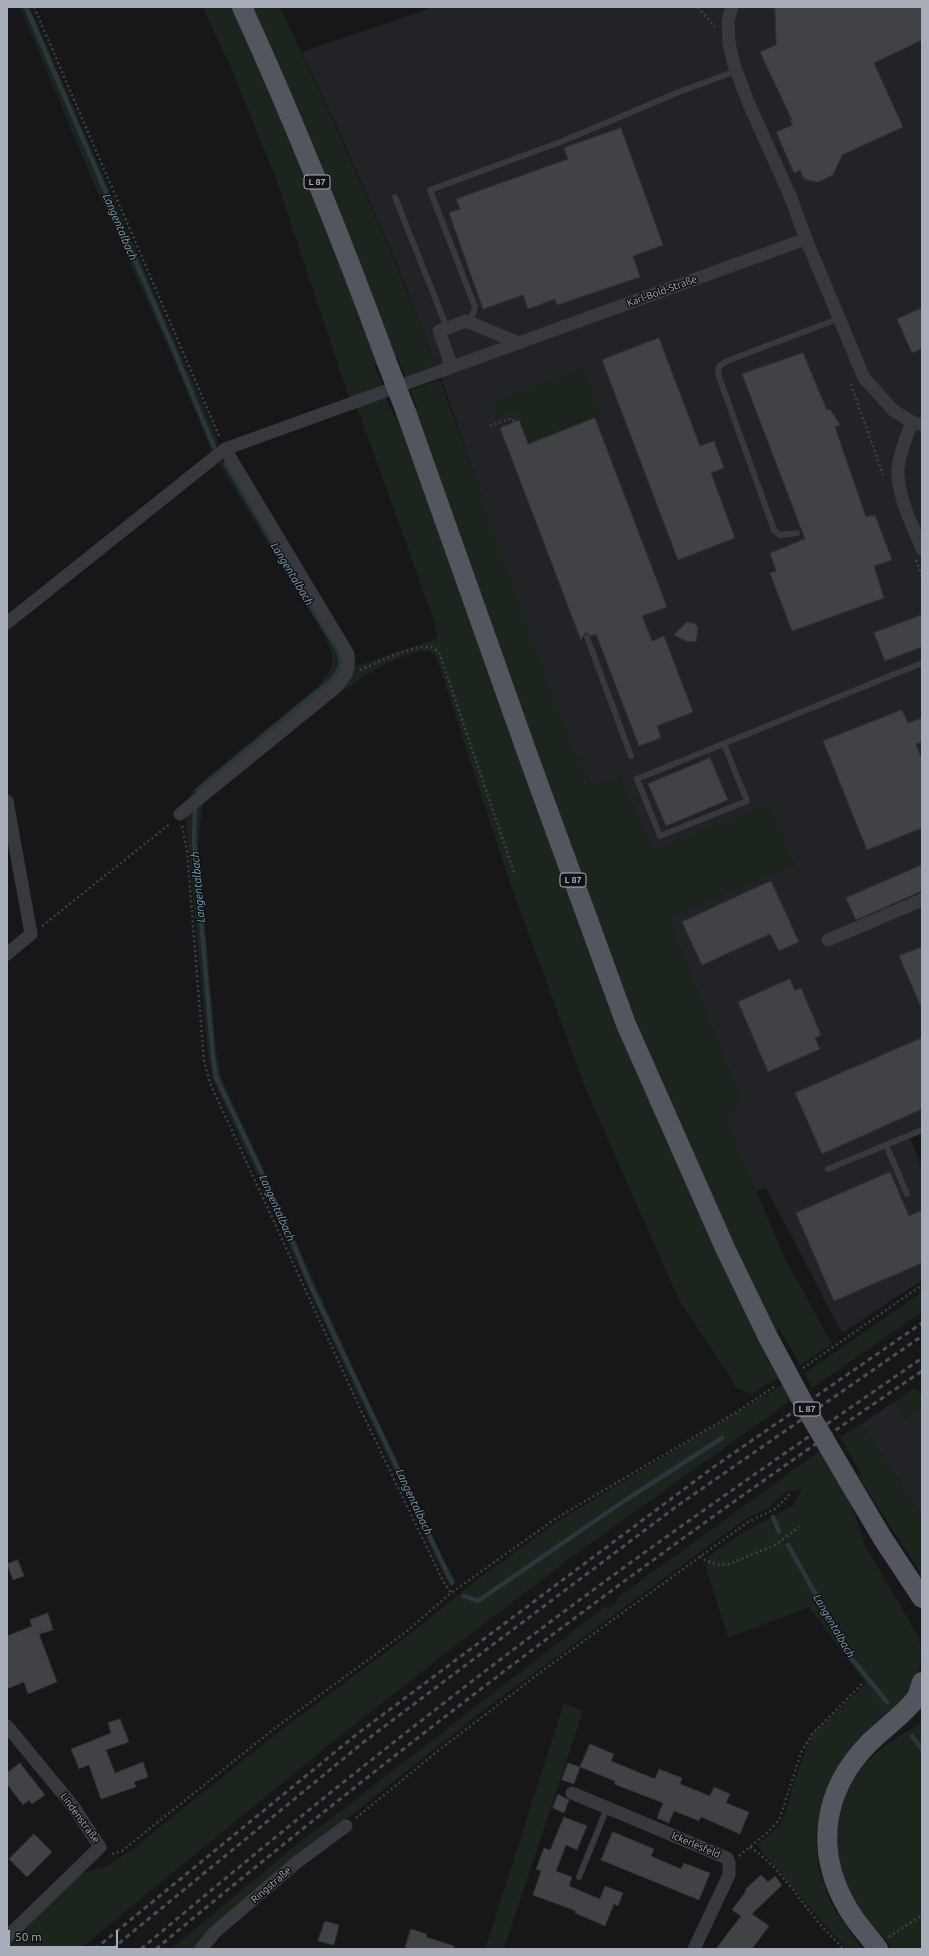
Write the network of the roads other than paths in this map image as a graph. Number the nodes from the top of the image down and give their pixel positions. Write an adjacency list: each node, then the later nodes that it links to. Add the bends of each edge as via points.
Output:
1 (242, 7): 29 (main road, L 87, bridge, via 302,144 360,287 626,1024 725,1248 768,1336 848,1480)
2 (732, 7): 3 (street, via 728,20 728,42)
3 (736, 71): 5 (street); 7 (lane, via 563,141 430,190 475,307)
4 (395, 197): 8 (lane)
5 (806, 239): 6 (street); 9 (street, Karl-Bold-Straße)
6 (840, 318): 11 (street, via 864,378 893,410); 13 (lane, via 727,360 719,366 718,374 774,530 780,535)
7 (470, 323): 8 (street); 9 (street)
8 (447, 328): 10 (street, via 439,331)
9 (519, 343): 10 (street, Karl-Bold-Straße)
10 (452, 366): 12 (street, Karl-Bold-Straße)
11 (917, 423): 14 (street, via 905,441 899,474 904,502)
12 (225, 449): 15 (street, Karl-Bold-Straße); 21 (street, via 348,654 349,667 344,679 334,689)
13 (797, 534)
14 (921, 542)
15 (7, 623)
16 (587, 637): 19 (lane)
17 (922, 663): 18 (lane)
18 (724, 744): 18 (lane, via 747,801 660,836 637,780)
19 (631, 756)
20 (7, 801): 24 (street, via 31,934)
21 (180, 814)
22 (922, 900): 23 (street)
23 (828, 940)
24 (7, 954)
25 (922, 1130): 26 (lane)
26 (886, 1145): 27 (lane); 28 (lane)
27 (828, 1169)
28 (907, 1194)
29 (922, 1598)
30 (921, 1696): 37 (main road, via 861,1751 846,1771 834,1794 828,1817 829,1865 836,1888 847,1909)
31 (7, 1726): 36 (street, Lindenstraße, via 73,1806 100,1846)
32 (572, 1793): 33 (street, Ickerlesfeld)
33 (607, 1808): 35 (lane); 39 (street, Ickerlesfeld, via 727,1858 730,1863 729,1875)
34 (346, 1826): 38 (street, Ringstraße, via 298,1862 215,1932)
35 (579, 1876)
36 (7, 1937)
37 (878, 1948)
38 (201, 1949)
39 (694, 1949)

